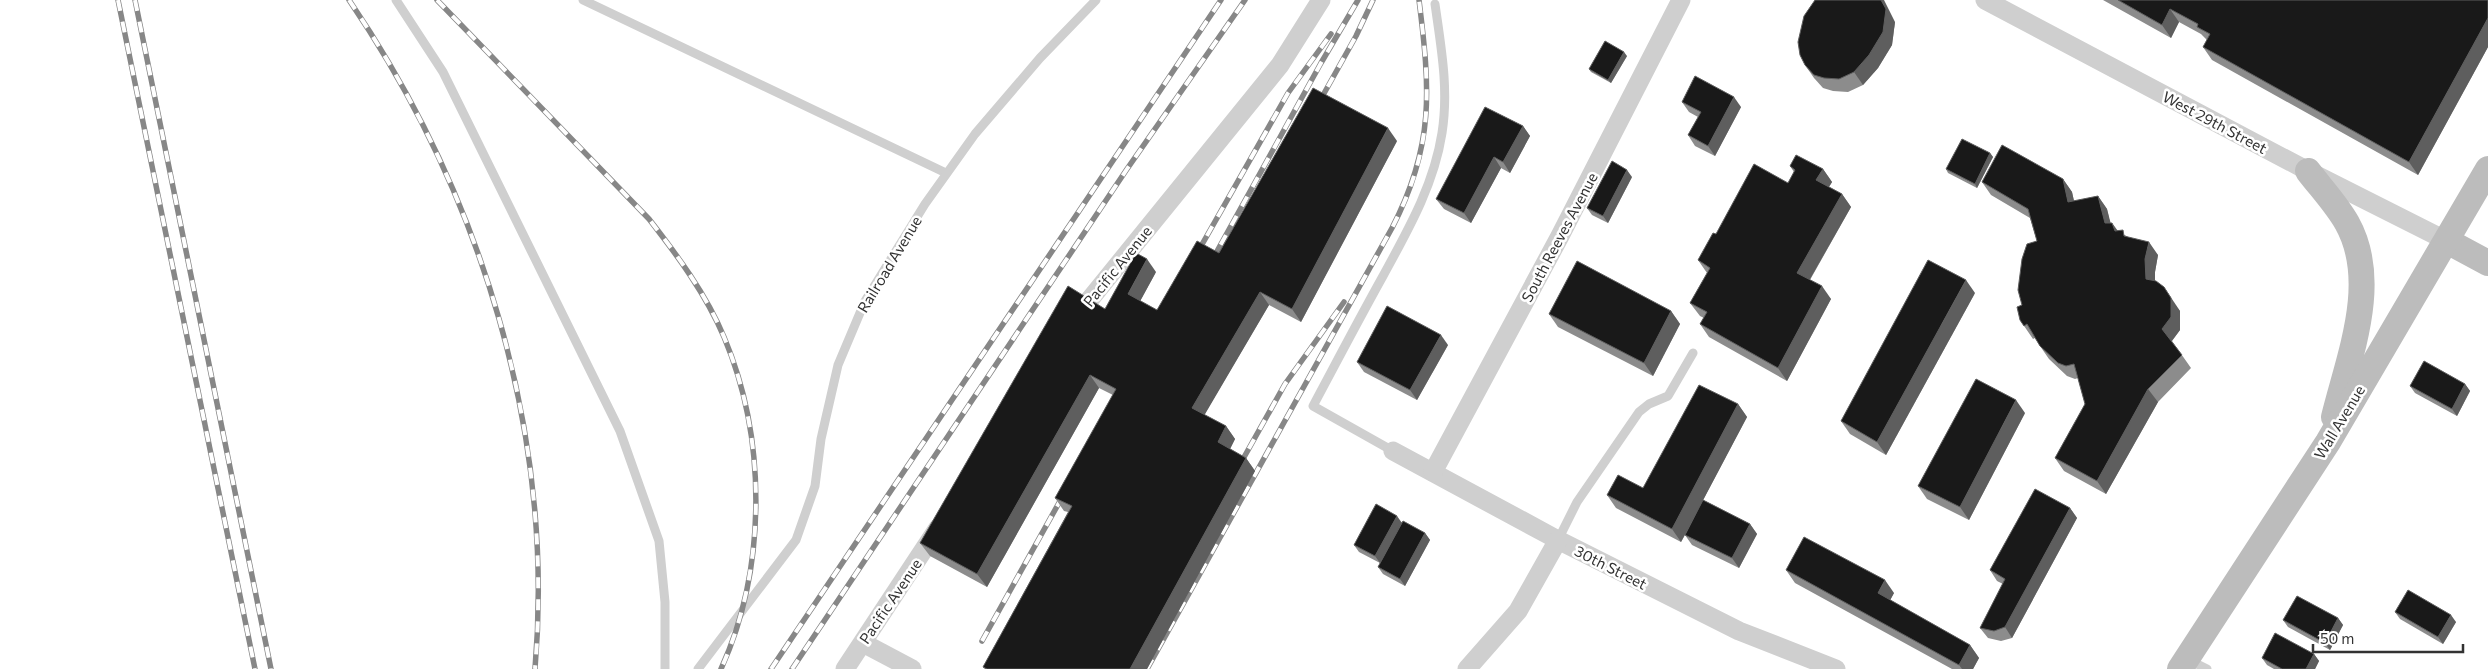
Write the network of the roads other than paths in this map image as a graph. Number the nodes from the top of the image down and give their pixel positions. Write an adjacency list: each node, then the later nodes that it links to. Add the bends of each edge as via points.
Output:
1 (396, 0): 22 (lane, via 443,72 620,431 659,541 665,602)
2 (583, 0): 10 (lane)
3 (1096, 0): 10 (lane, Railroad Avenue, via 1040,58)
4 (1321, 0): 13 (street, Pacific Avenue, via 1280,65)
5 (1681, 0): 17 (street, South Reeves Avenue, via 1560,236)
6 (1985, 0): 9 (street, West 29th Street)
7 (1435, 4): 16 (lane, via 1443,60 1445,108 1432,176 1414,217 1313,406)
8 (2488, 169): 11 (main road, Wall Avenue)
9 (2308, 171): 11 (street, West 29th Street); 15 (main road, via 2347,222 2362,266 2363,289 2357,322)
10 (946, 173): 23 (lane, Railroad Avenue, via 865,301 838,365 821,439 815,486 796,540)
11 (2447, 241): 12 (main road); 15 (main road, Wall Avenue)
12 (2488, 263)
13 (1065, 330)
14 (1693, 353): 19 (lane, via 1668,396 1639,412 1577,502)
15 (2328, 442): 21 (main road, Wall Avenue)
16 (1393, 451): 17 (street, 30th Street)
17 (1433, 472): 19 (street, 30th Street)
18 (949, 511): 20 (street, Pacific Avenue)
19 (1558, 540): 26 (street, via 1518,611); 27 (street, 30th Street, via 1739,631)
20 (863, 643): 24 (street, Pacific Avenue); 25 (street)
21 (2191, 665)
22 (665, 669)
23 (698, 669)
24 (846, 669)
25 (912, 669)
26 (1467, 669)
27 (1836, 669)

